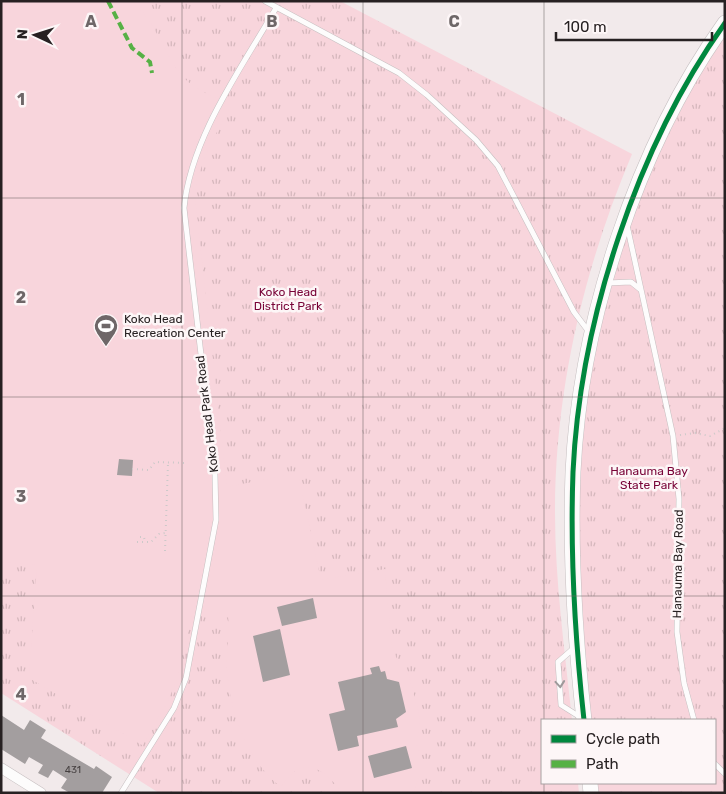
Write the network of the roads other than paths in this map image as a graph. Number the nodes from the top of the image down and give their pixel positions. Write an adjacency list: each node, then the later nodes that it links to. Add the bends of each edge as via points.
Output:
1 (265, 1): 2 (lane)
2 (276, 8): 7 (lane, via 399,73 480,144 498,166 574,312); 15 (lane, Koko Head Park Road, via 201,140 186,185 184,208 216,481 216,520 186,678 174,708)
3 (725, 23): 4 (main road, via 684,88 655,145)
4 (626, 218): 5 (main road); 6 (lane, Hanauma Bay Road)
5 (606, 283): 6 (lane, via 631,282); 7 (main road)
6 (641, 290): 10 (lane, Hanauma Bay Road, via 673,436 679,499 677,632 684,683)
7 (592, 334): 8 (main road, via 573,470 572,530)
8 (578, 645): 9 (main road); 9 (lane, one-way to 9, via 558,662 561,706)
9 (584, 719)
10 (694, 719)
11 (716, 765): 13 (lane)
12 (1, 768): 14 (street)
13 (725, 774)
14 (41, 793)
15 (121, 793)

